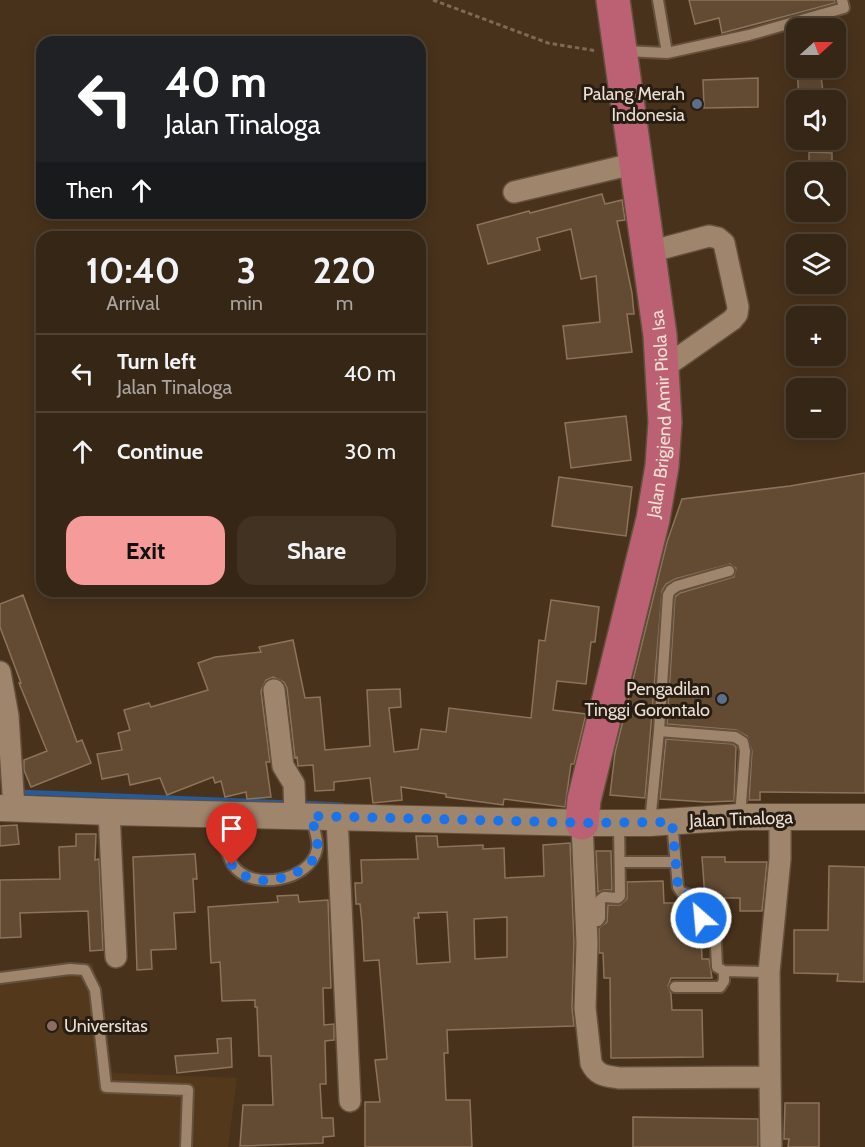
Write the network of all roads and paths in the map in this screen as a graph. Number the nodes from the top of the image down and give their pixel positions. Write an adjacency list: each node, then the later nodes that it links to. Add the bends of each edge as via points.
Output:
1 (433, 0): 5 (path, via 548,42 593,51)
2 (613, 0): 5 (main road, Jalan Brigjend Amir Piola Isa)
3 (658, 0): 6 (lane)
4 (842, 0): 6 (lane, via 844,8)
5 (622, 51): 6 (lane); 7 (main road, Jalan Brigjend Amir Piola Isa)
6 (667, 53)
7 (637, 163): 8 (street); 9 (main road, Jalan Brigjend Amir Piola Isa)
8 (514, 192)
9 (649, 252): 10 (main road, Jalan Brigjend Amir Piola Isa); 10 (street, via 709,236 718,238 724,243 738,307 732,320)
10 (663, 369): 24 (main road, Jalan Brigjend Amir Piola Isa, via 665,422 653,519 584,801)
11 (729, 571): 14 (lane, via 677,586 668,595)
12 (0, 672): 15 (street, via 8,716)
13 (274, 690): 16 (street, via 283,766 294,784)
14 (659, 731): 18 (lane, via 735,737 743,742); 23 (lane, via 654,779)
15 (10, 800): 17 (street)
16 (299, 808): 19 (street); 19 (lane, via 318,848 310,865 278,880 240,873 232,865 225,850); 20 (street, Jalan Tinaloga)
17 (109, 812): 19 (street); 29 (street)
18 (741, 812): 21 (street, Jalan Tinaloga); 23 (street, Jalan Tinaloga)
19 (222, 815)
20 (337, 817): 24 (street, Jalan Tinaloga); 35 (street)
21 (780, 817): 22 (street, Jalan Tinaloga); 31 (street)
22 (865, 817)
23 (658, 818): 25 (street, Jalan Tinaloga); 27 (lane)
24 (582, 823): 25 (street, Jalan Tinaloga); 28 (street)
25 (619, 823): 26 (lane)
26 (620, 862): 27 (lane); 28 (lane, via 620,896 604,897 600,900 598,921)
27 (676, 862): 30 (lane, via 681,892 696,897 701,918 715,926 717,968)
28 (586, 921): 34 (street, via 585,1008 595,1071 619,1078)
29 (116, 957)
30 (724, 971): 31 (lane); 33 (lane, via 720,987)
31 (770, 972): 34 (street)
32 (0, 978): 36 (lane, via 85,970 95,990 106,1087 188,1090)
33 (675, 987)
34 (770, 1077): 37 (street)
35 (350, 1101)
36 (186, 1147)
37 (771, 1147)

